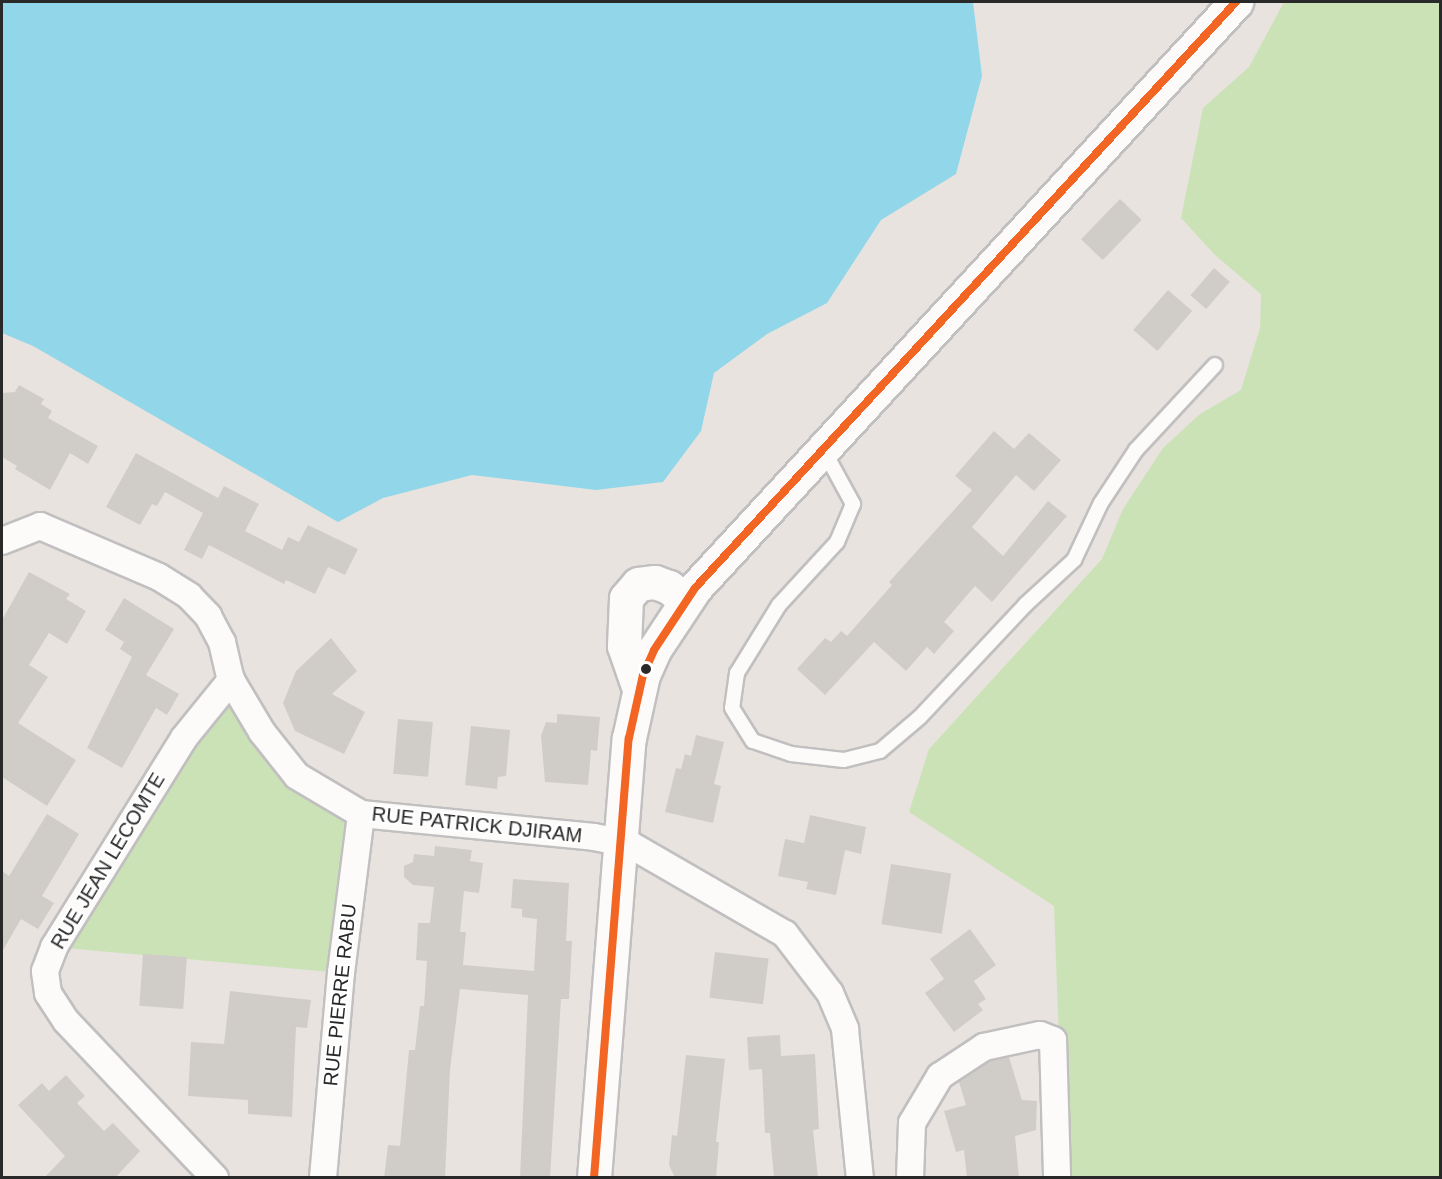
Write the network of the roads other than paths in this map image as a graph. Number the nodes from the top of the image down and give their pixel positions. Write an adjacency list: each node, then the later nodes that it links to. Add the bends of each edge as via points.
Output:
1 (1236, 2): 3 (main road)
2 (1215, 365): 3 (lane, via 1136,450 1101,503 1074,560 1025,605 920,717 880,751 844,760 791,754 753,741 732,708 737,673 779,605 837,542 853,504)
3 (823, 449): 5 (main road)
4 (2, 541): 6 (street, RUE PATRICK DJIRAM, via 39,526 159,577 189,596 208,616 222,642)
5 (685, 601): 7 (main road, via 654,650); 7 (main road, via 669,587 655,582 638,584 626,598 624,646)
6 (231, 680): 8 (street, RUE PATRICK DJIRAM, via 262,732 297,776); 10 (street, RUE JEAN LECOMTE, via 184,738 54,947 45,971 48,993 66,1021)
7 (639, 690): 9 (main road)
8 (361, 813): 9 (street, RUE PATRICK DJIRAM); 11 (street, RUE PIERRE RABU, via 341,973)
9 (619, 842): 12 (main road); 13 (street, RUE PATRICK DJIRAM, via 641,849 784,934 810,962 830,993 845,1029)
10 (215, 1178)
11 (323, 1178)
12 (594, 1178)
13 (860, 1178)
14 (910, 1178): 15 (street, via 912,1122 940,1076 984,1047 1040,1035 1053,1040)
15 (1057, 1178)

